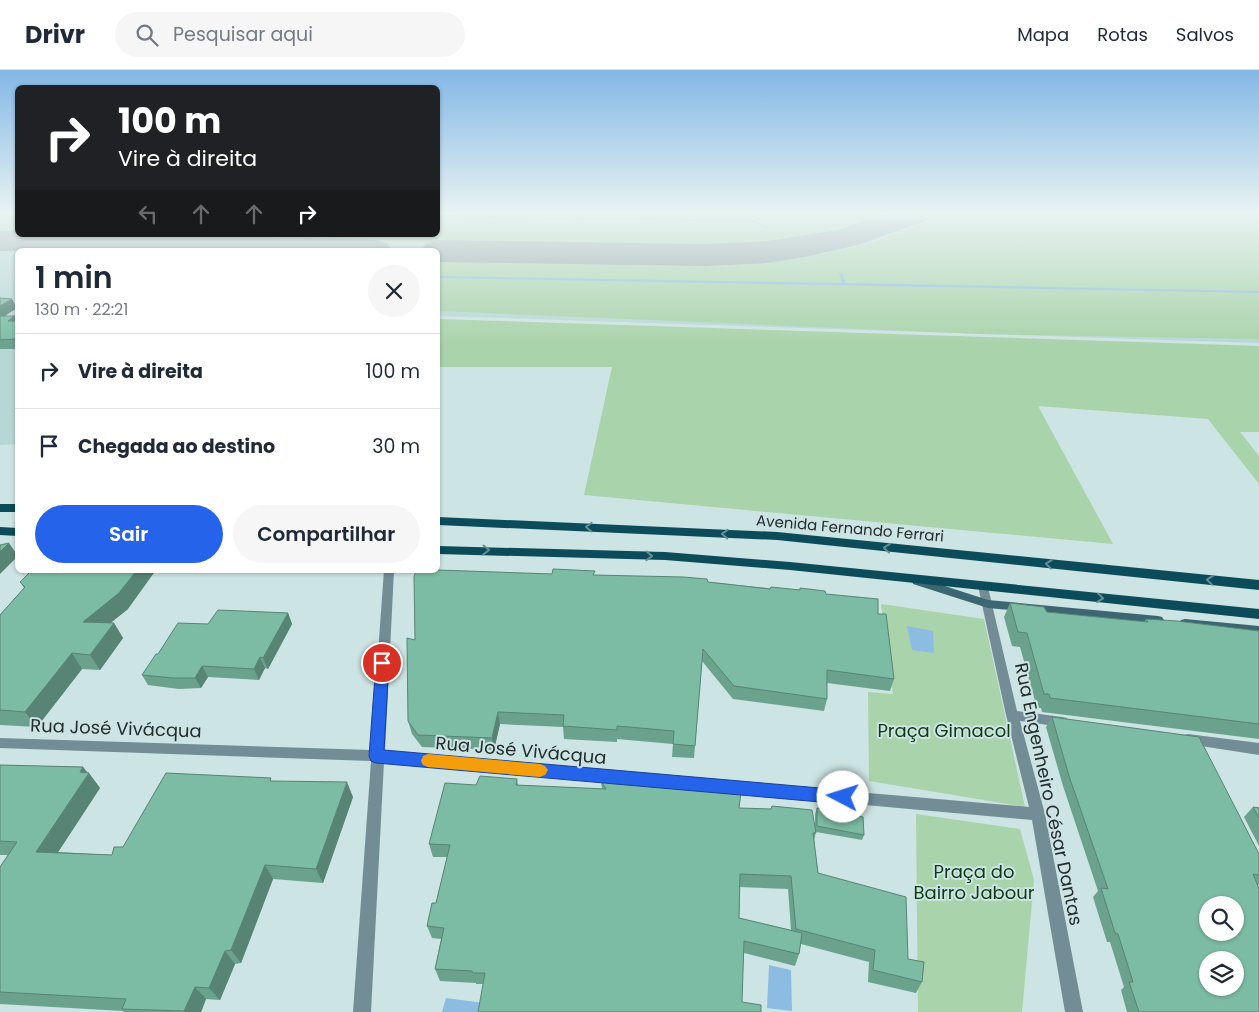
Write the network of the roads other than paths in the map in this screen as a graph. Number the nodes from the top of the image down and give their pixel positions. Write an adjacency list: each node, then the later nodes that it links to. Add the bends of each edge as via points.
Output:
1 (0, 508): 2 (main road)
2 (15, 508)
3 (440, 521): 9 (main road, Avenida Fernando Ferrari, one-way to 3, via 777,536)
4 (0, 531): 5 (main road)
5 (15, 532)
6 (440, 550): 8 (main road, one-way to 8, via 665,556)
7 (389, 573): 20 (street)
8 (909, 578): 10 (main road); 11 (street)
9 (1259, 585)
10 (983, 586): 11 (street, Rua Engenheiro César Dantas); 12 (main road, one-way to 12)
11 (988, 604): 13 (street); 14 (street, Rua Engenheiro César Dantas)
12 (1259, 614)
13 (1259, 630)
14 (1012, 715): 15 (street); 22 (street, Rua Engenheiro César Dantas)
15 (1071, 723)
16 (1178, 737): 17 (street)
17 (1197, 740): 19 (street); 21 (street)
18 (0, 743): 20 (street, Rua José Vivácqua)
19 (1259, 749)
20 (376, 756): 22 (street, Rua José Vivácqua); 23 (street)
21 (1206, 758)
22 (1038, 814): 24 (street, Rua Engenheiro César Dantas)
23 (362, 1012)
24 (1074, 1012)

